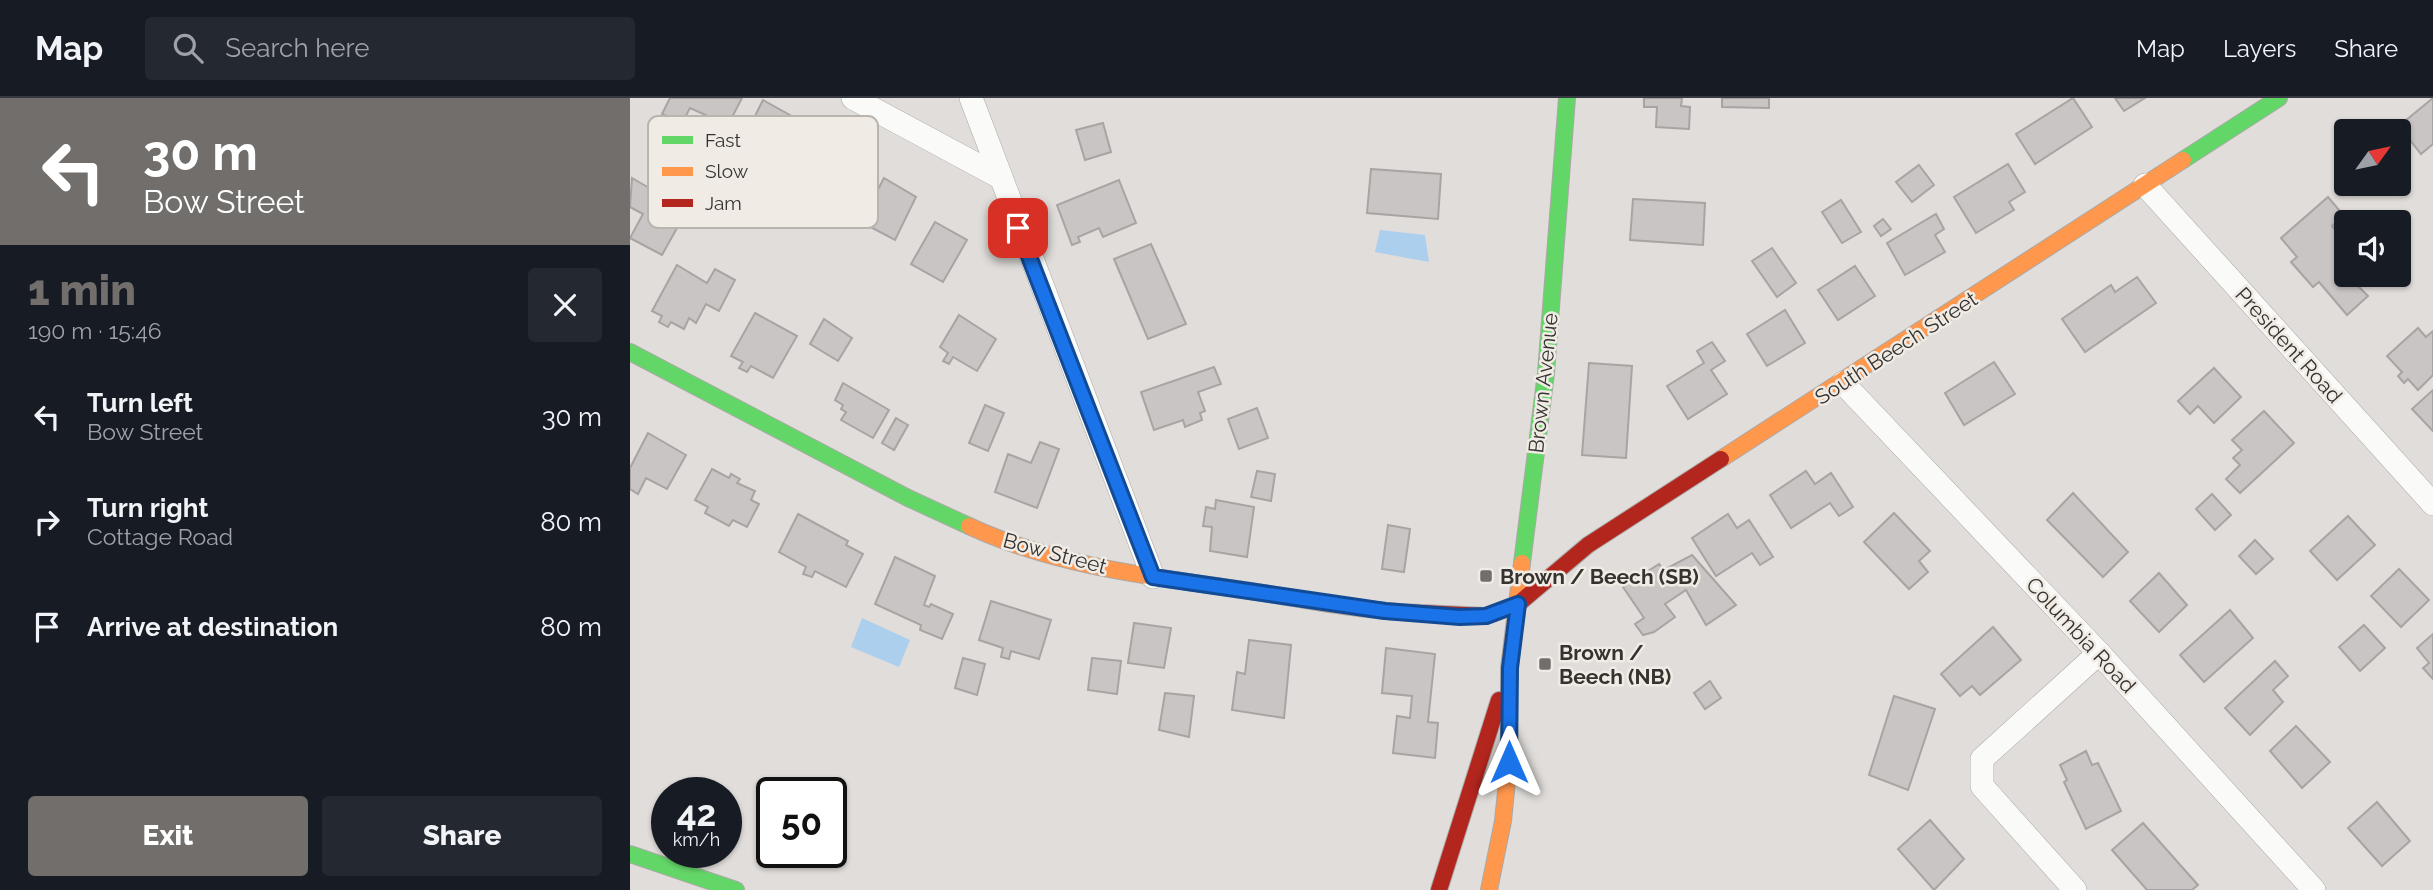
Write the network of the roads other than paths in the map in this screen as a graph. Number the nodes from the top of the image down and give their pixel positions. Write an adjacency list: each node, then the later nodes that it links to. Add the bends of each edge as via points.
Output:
1 (853, 98): 5 (street)
2 (971, 98): 5 (street)
3 (1567, 98): 11 (main road, Brown Avenue, via 1546,373)
4 (2279, 98): 6 (main road, South Beech Street)
5 (998, 176): 10 (street)
6 (2144, 185): 8 (main road, South Beech Street); 9 (street, President Road)
7 (630, 352): 10 (main road, Bow Street, via 908,498 1006,542 1079,563)
8 (1843, 383): 11 (main road, South Beech Street, via 1588,545); 12 (street, Columbia Road)
9 (2433, 504)
10 (1153, 577): 11 (main road, Bow Street, via 1385,611 1460,617 1486,616)
11 (1518, 604): 13 (main road, Brown Avenue)
12 (2099, 653): 18 (street, via 1982,759 1982,786); 19 (street, Columbia Road)
13 (1510, 668): 16 (main road, Brown Avenue); 17 (main road, Brown Avenue, via 1509,762)
14 (630, 854): 15 (main road)
15 (736, 890)
16 (1439, 890)
17 (1489, 890)
18 (2075, 890)
19 (2314, 890)

